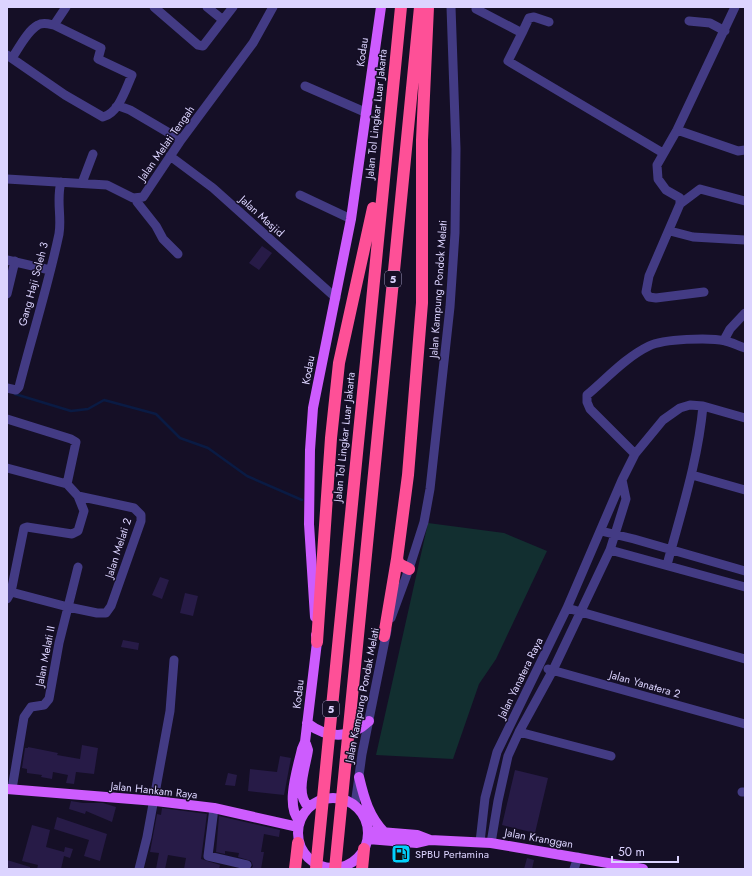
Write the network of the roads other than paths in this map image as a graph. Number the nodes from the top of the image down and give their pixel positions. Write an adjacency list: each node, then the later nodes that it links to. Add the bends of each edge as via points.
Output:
1 (66, 7): 16 (street)
2 (154, 7): 13 (street, via 202,46)
3 (208, 7): 13 (street)
4 (233, 7): 13 (street)
5 (273, 7): 24 (street, Jalan Melati Tengah, via 253,43)
6 (381, 7): 22 (main road, Kodau)
7 (401, 7): 28 (highway, Jalan Tol Lingkar Luar Jakarta / 5)
8 (420, 7): 108 (highway, 5)
9 (428, 7): 64 (highway, via 422,140 422,303 408,475)
10 (451, 7): 67 (street, Jalan Kampung Pondok Melati, via 456,149 455,233 450,307 430,489 424,522)
11 (477, 7): 18 (street, via 476,9)
12 (735, 7): 17 (street)
13 (224, 20)
14 (689, 21): 17 (street, via 710,23)
15 (549, 22): 18 (street, via 529,18)
16 (54, 25): 19 (street, via 37,25); 21 (street, via 101,48 98,59 132,75)
17 (725, 31): 23 (street)
18 (522, 33): 26 (street, via 506,64)
19 (9, 57): 21 (street, via 103,117 111,114)
20 (305, 86): 22 (street)
21 (116, 107): 24 (street, via 130,110)
22 (367, 113): 37 (main road, Kodau)
23 (677, 130): 25 (street, via 738,151); 26 (street)
24 (181, 140): 29 (street, Jalan Melati Tengah)
25 (745, 150)
26 (663, 153): 36 (street, via 657,165 658,179 666,190 680,198)
27 (93, 154): 32 (street)
28 (385, 154): 75 (highway, via 339,363 331,438); 107 (highway, Jalan Tol Lingkar Luar Jakarta / 5)
29 (170, 156): 34 (street, Jalan Melati Tengah, via 143,197); 45 (street, Jalan Masjid, via 212,188)
30 (7, 180): 31 (street)
31 (61, 182): 32 (street); 42 (street, Gang Haji Soleh 3, via 58,191 59,230)
32 (82, 183): 34 (street, via 107,186)
33 (300, 195): 37 (street)
34 (137, 200): 40 (street, via 163,239)
35 (745, 201): 36 (street, via 700,189)
36 (680, 204): 38 (street)
37 (351, 219): 45 (main road, Kodau)
38 (670, 231): 39 (street, via 692,237); 43 (street, via 649,276 646,292 649,297 656,298)
39 (745, 240)
40 (178, 254)
41 (11, 260): 42 (street); 44 (street)
42 (50, 270): 49 (street, Gang Haji Soleh 3, via 17,389)
43 (704, 292)
44 (7, 294)
45 (336, 298): 75 (main road, Kodau, via 317,382 310,450 310,557)
46 (745, 313): 47 (street, via 730,329)
47 (724, 340): 48 (street); 53 (street, via 672,341 649,346 628,360 587,395 590,409)
48 (745, 348)
49 (7, 388)
50 (703, 406): 51 (street); 53 (street, Jalan Yanatera Raya, via 690,405 672,413); 55 (street, via 701,433)
51 (745, 418)
52 (7, 419): 57 (street, via 76,442)
53 (635, 454): 56 (street, Jalan Yanatera Raya)
54 (7, 468): 57 (street)
55 (692, 475): 58 (street); 62 (street)
56 (622, 480): 60 (street, Jalan Yanatera Raya); 61 (street, Jalan Yanatera Raya, via 626,499)
57 (67, 484): 59 (street)
58 (745, 490)
59 (78, 496): 70 (street, via 84,511 78,531 72,534 24,528); 71 (street, Jalan Melati 2, via 134,508 141,515 141,521 111,606 106,613)
60 (600, 531): 61 (street); 72 (street, Jalan Yanatera Raya)
61 (616, 535): 62 (street); 63 (street, Jalan Yanatera Raya)
62 (671, 549): 65 (street); 68 (street)
63 (610, 550): 65 (street); 73 (street, Jalan Yanatera Raya)
64 (397, 560): 67 (highway); 74 (highway)
65 (667, 565): 69 (street)
66 (78, 567): 71 (street)
67 (409, 569): 74 (street, Jalan Kampung Pondak Melati)
68 (745, 571)
69 (745, 587)
70 (9, 595): 71 (street)
71 (68, 606): 89 (street, Jalan Melati II, via 48,702 31,707 24,717)
72 (567, 608): 73 (street); 78 (street, Jalan Yanatera Raya)
73 (581, 612): 76 (street); 79 (street, Jalan Yanatera Raya)
74 (384, 636): 80 (street, Jalan Kampung Pondak Melati)
75 (317, 642): 81 (main road, Kodau)
76 (745, 658)
77 (174, 660): 90 (street, via 170,711)
78 (539, 667): 79 (street, Jalan Yanatera 2); 87 (street, Jalan Yanatera Raya, via 497,752)
79 (552, 670): 82 (street, Jalan Yanatera 2); 83 (street, Jalan Yanatera Raya)
80 (369, 720): 81 (main road, via 360,729 342,734 323,732); 86 (street, Jalan Kampung Pondak Melati)
81 (307, 723): 85 (main road, Kodau)
82 (745, 724)
83 (519, 732): 84 (street); 88 (street, Jalan Yanatera Raya, via 508,756)
84 (611, 756)
85 (301, 771): 92 (main road, Kodau, via 302,797); 94 (main road, Kodau, via 292,806)
86 (360, 773): 91 (street, Jalan Kampung Pondak Melati); 95 (main road, via 367,808 377,825)
87 (488, 785): 88 (street); 98 (street, Jalan Yanatera Raya)
88 (500, 788): 100 (street, Jalan Yanatera Raya)
89 (10, 789): 90 (main road, Jalan Hankam Raya)
90 (154, 801): 93 (main road, Jalan Hankam Raya); 105 (street)
91 (355, 805): 92 (main road, via 344,799 330,797); 96 (main road, via 364,817)
92 (309, 806): 94 (main road)
93 (214, 808): 94 (main road, Jalan Hankam Raya); 103 (street, via 207,855)
94 (298, 824): 99 (main road)
95 (385, 832): 96 (main road, Jalan Kranggan); 97 (main road, Jalan Kranggan)
96 (367, 840): 97 (main road, Jalan Kranggan, via 417,843); 101 (main road, via 352,863 333,869 321,867); 109 (highway)
97 (430, 840): 98 (main road, Jalan Kranggan)
98 (480, 842): 100 (main road, Jalan Kranggan)
99 (298, 843): 101 (main road); 106 (highway)
100 (491, 843): 102 (main road, Jalan Kranggan)
101 (305, 856): 106 (highway)
102 (578, 857): 110 (street); 111 (main road, Jalan Kranggan)
103 (228, 865): 104 (street)
104 (247, 865)
105 (140, 869)
106 (296, 869)
107 (316, 869)
108 (335, 869)
109 (362, 869)
110 (574, 869)
111 (643, 869)

